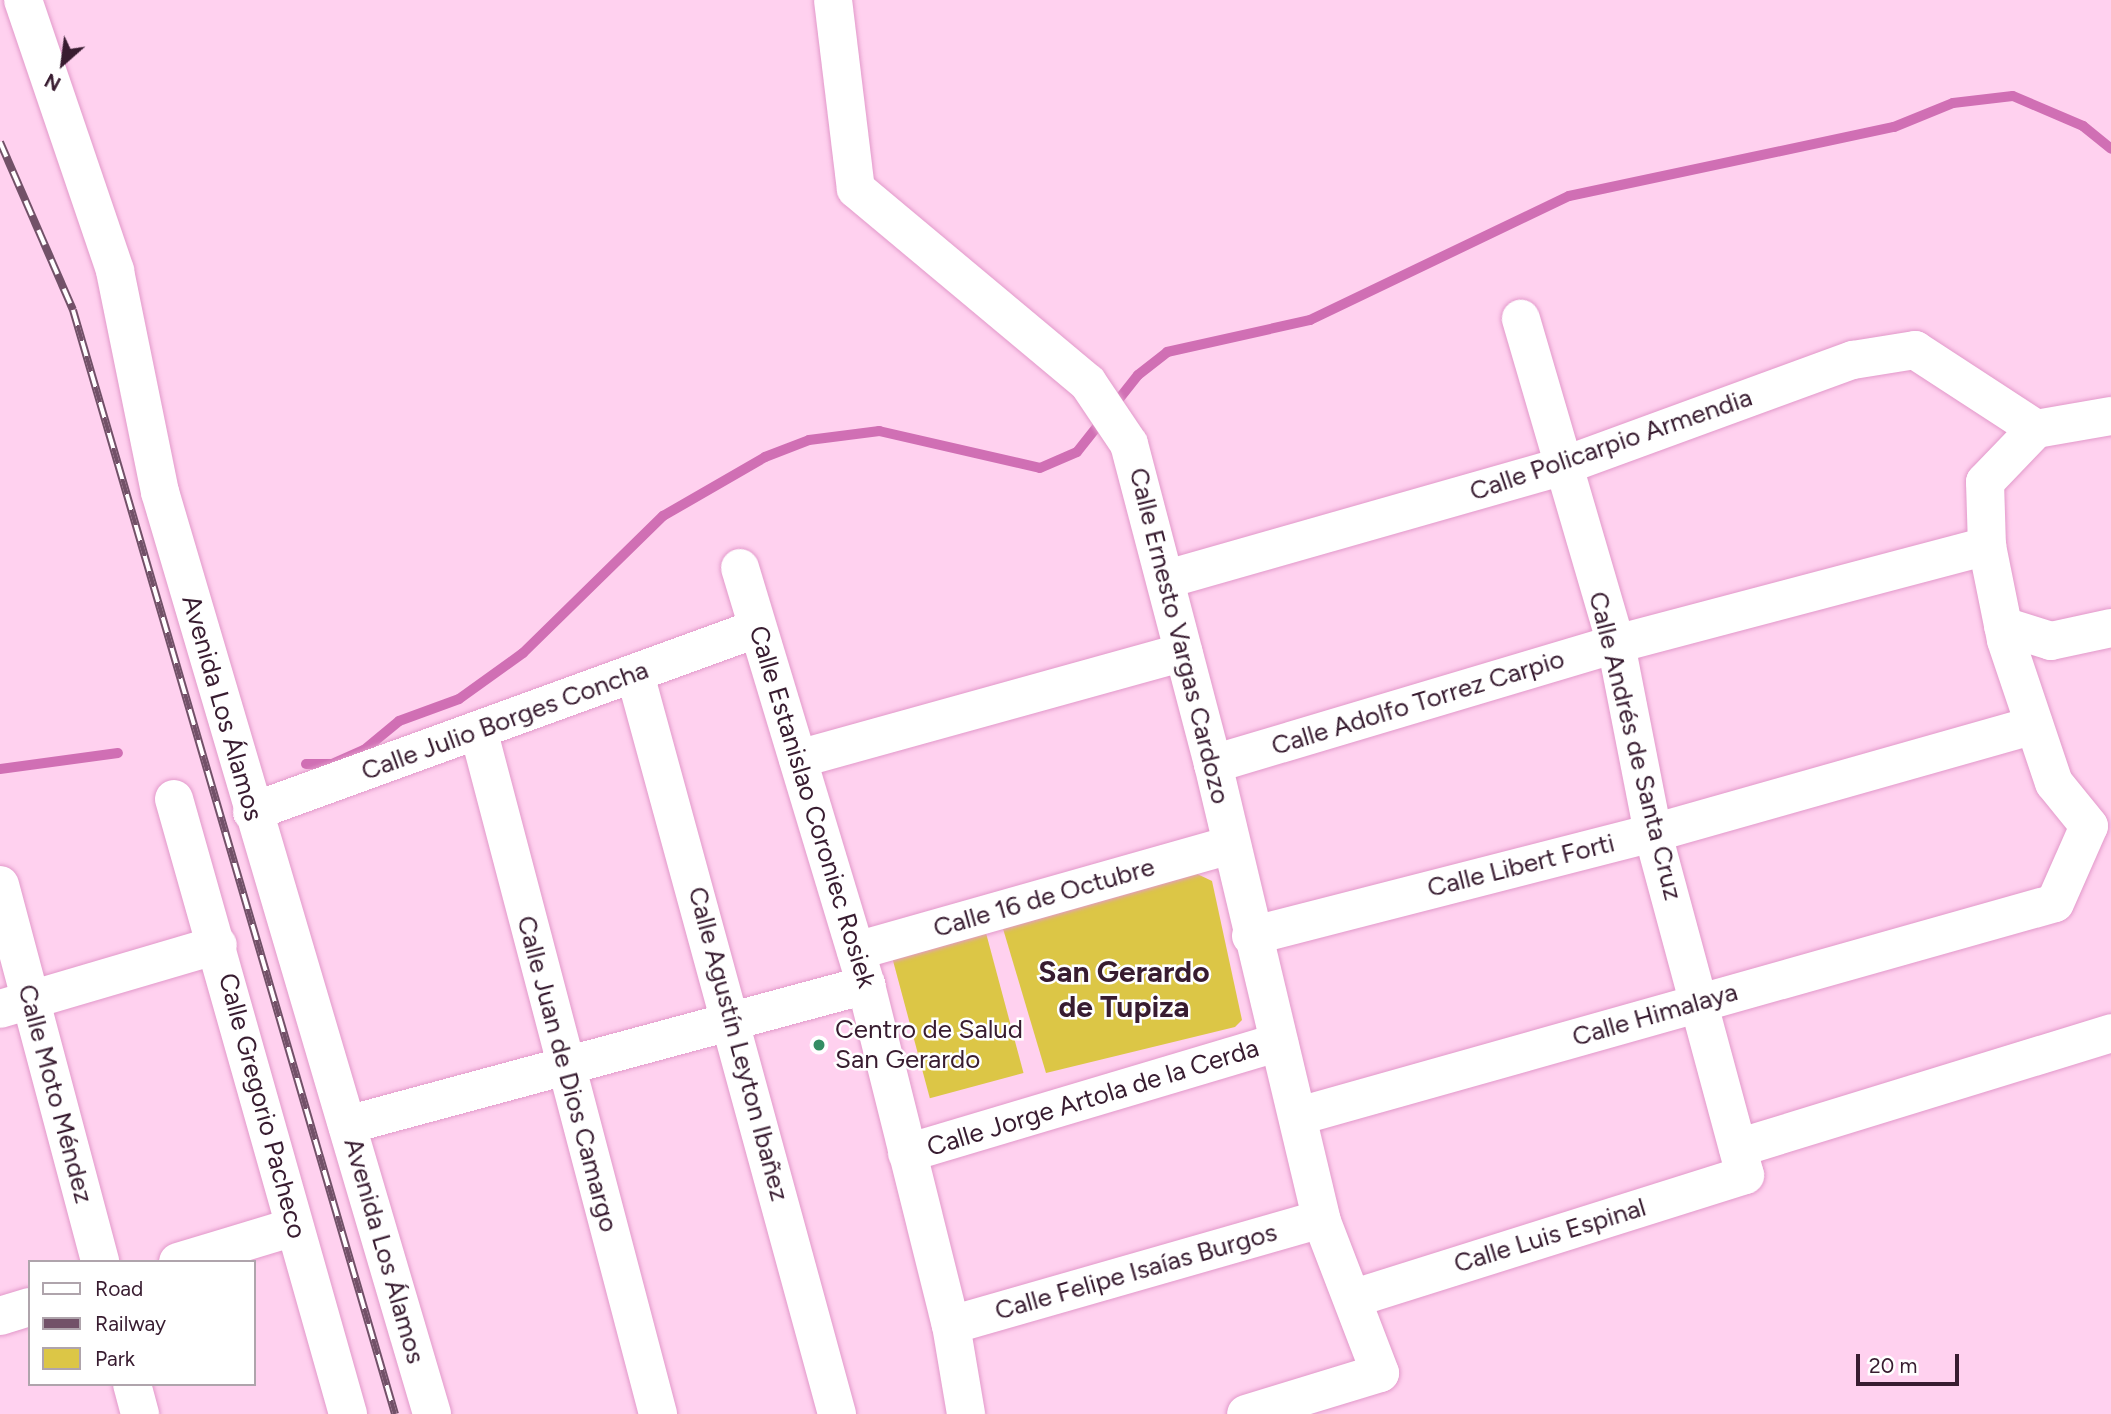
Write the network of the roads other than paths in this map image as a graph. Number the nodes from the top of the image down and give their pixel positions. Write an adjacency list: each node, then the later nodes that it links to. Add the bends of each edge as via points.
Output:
1 (23, 0): 21 (street, Avenida Los Álamos, via 115,271 160,492)
2 (833, 0): 9 (street, Calle Ernesto Vargas Cardozo, via 856,189 1087,383 1129,443)
3 (1521, 319): 6 (street, Calle Andrés de Santa Cruz)
4 (2111, 416): 5 (street)
5 (2036, 429): 6 (street, Calle Policarpio Armendia, via 1915,350 1853,360); 7 (street, via 1985,482)
6 (1560, 467): 9 (street, Calle Policarpio Armendia); 13 (street, Calle Andrés de Santa Cruz)
7 (1987, 545): 10 (street); 13 (street, Calle Adolfo Torrez Carpio)
8 (740, 568): 11 (street, Calle Estanislao Coroniec Rosiek)
9 (1167, 579): 14 (street, Calle Ernesto Vargas Cardozo)
10 (2003, 626): 12 (street, via 2051,641); 16 (street)
11 (758, 628): 15 (street, Calle Julio Borges Concha); 18 (street, Calle Estanislao Coroniec Rosiek)
12 (2111, 628)
13 (1616, 645): 19 (street, Calle Adolfo Torrez Carpio); 23 (street, Calle Andrés de Santa Cruz)
14 (1184, 652): 18 (street); 19 (street, Calle Ernesto Vargas Cardozo)
15 (635, 674): 17 (street, Calle Julio Borges Concha); 31 (street, Calle Agustín Leyton Ibañez)
16 (2034, 725): 22 (street, via 2054,783); 23 (street, Calle Libert Forti)
17 (479, 733): 21 (street, Calle Julio Borges Concha); 34 (street, Calle Juan de Dios Camargo)
18 (798, 759): 28 (street, Calle Estanislao Coroniec Rosiek)
19 (1213, 764): 24 (street, Calle Ernesto Vargas Cardozo)
20 (174, 799): 27 (street, Calle Gregorio Pacheco)
21 (252, 812): 36 (street, Avenida Los Álamos)
22 (2100, 823): 29 (street, Calle Himalaya, via 2055,904)
23 (1653, 833): 26 (street, Calle Libert Forti); 29 (street, Calle Andrés de Santa Cruz)
24 (1231, 845): 26 (street, Calle Ernesto Vargas Cardozo); 28 (street, Calle 16 de Octubre)
25 (0, 885): 30 (street, Calle Moto Méndez)
26 (1251, 936): 33 (street, Calle Ernesto Vargas Cardozo)
27 (218, 945): 30 (street); 40 (street, Calle Gregorio Pacheco)
28 (861, 968): 31 (street, Calle 16 de Octubre); 37 (street, Calle Estanislao Coroniec Rosiek)
29 (1700, 1002): 35 (street, Calle Himalaya); 38 (street, Calle Andrés de Santa Cruz)
30 (15, 1005): 41 (street, Calle Moto Méndez)
31 (734, 1020): 34 (street, Calle 16 de Octubre); 52 (street, Calle Agustín Leyton Ibañez)
32 (2111, 1033): 38 (street, Calle Luis Espinal)
33 (1279, 1042): 35 (street, Calle Ernesto Vargas Cardozo); 37 (street, Calle Jorge Artola de la Cerda)
34 (563, 1064): 36 (street, Calle 16 de Octubre); 51 (street, Calle Juan de Dios Camargo)
35 (1299, 1116): 39 (street, Calle Ernesto Vargas Cardozo)
36 (346, 1125): 50 (street, Avenida Los Álamos)
37 (907, 1153): 46 (street, Calle Estanislao Coroniec Rosiek)
38 (1742, 1161): 43 (street, Calle Luis Espinal)
39 (1321, 1219): 43 (street, Calle Ernesto Vargas Cardozo); 46 (street, Calle Felipe Isaías Burgos)
40 (294, 1227): 42 (street); 49 (street, Calle Gregorio Pacheco)
41 (99, 1260)
42 (185, 1260)
43 (1355, 1298): 54 (street, Calle Ernesto Vargas Cardozo, via 1380,1373)
44 (28, 1308): 45 (street)
45 (0, 1316)
46 (951, 1325): 53 (street, Calle Estanislao Coroniec Rosiek)
47 (133, 1386): 48 (street)
48 (140, 1414)
49 (348, 1414)
50 (432, 1414)
51 (658, 1414)
52 (836, 1414)
53 (966, 1414)
54 (1247, 1414)

